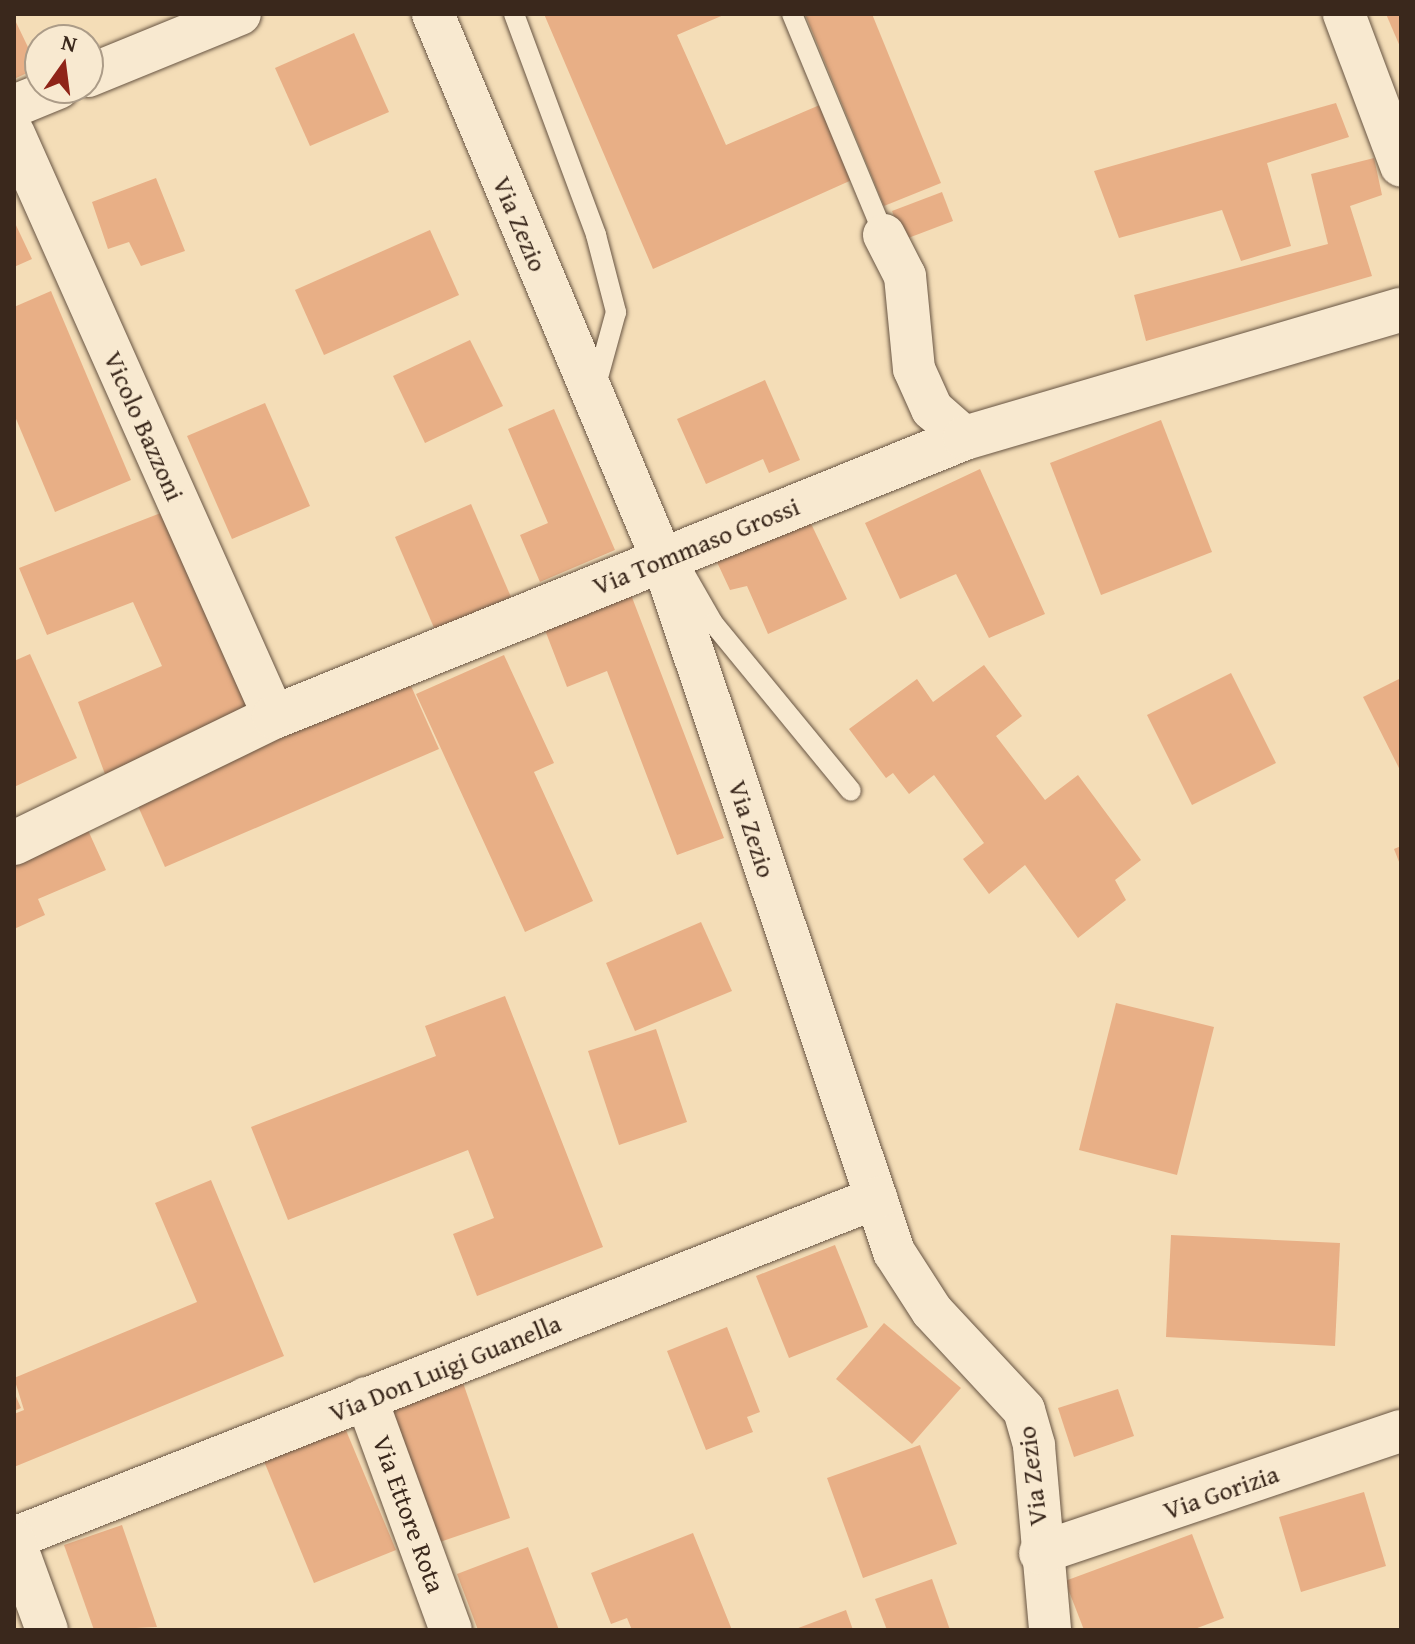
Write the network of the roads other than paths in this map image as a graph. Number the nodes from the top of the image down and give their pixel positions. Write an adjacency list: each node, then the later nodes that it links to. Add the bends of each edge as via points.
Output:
1 (240, 14): 6 (street)
2 (433, 14): 11 (street, Via Zezio)
3 (514, 14): 11 (lane, via 596,235 616,312 608,361)
4 (792, 14): 9 (lane)
5 (1344, 14): 8 (street)
6 (104, 69)
7 (14, 134): 14 (street, Vicolo Bazzoni)
8 (1401, 166)
9 (884, 235): 12 (street, via 905,276 914,369 932,409)
10 (1401, 310): 12 (street, Via Tommaso Grossi)
11 (592, 396): 13 (street, Via Zezio)
12 (965, 438): 13 (street, Via Tommaso Grossi)
13 (669, 556): 14 (street, Via Tommaso Grossi); 15 (lane, via 713,623); 17 (street, Via Zezio)
14 (274, 717): 16 (street, Via Tommaso Grossi)
15 (851, 791)
16 (14, 843)
17 (876, 1198): 18 (street, Via Don Luigi Guanella); 21 (street, Via Zezio, via 919,1295 1024,1410 1034,1446)
18 (366, 1398): 20 (street, Via Don Luigi Guanella); 23 (street, Via Ettore Rota)
19 (1401, 1431): 21 (street, Via Gorizia)
20 (14, 1539): 22 (street)
21 (1040, 1553): 24 (street, Via Zezio)
22 (47, 1630)
23 (451, 1630)
24 (1050, 1630)

